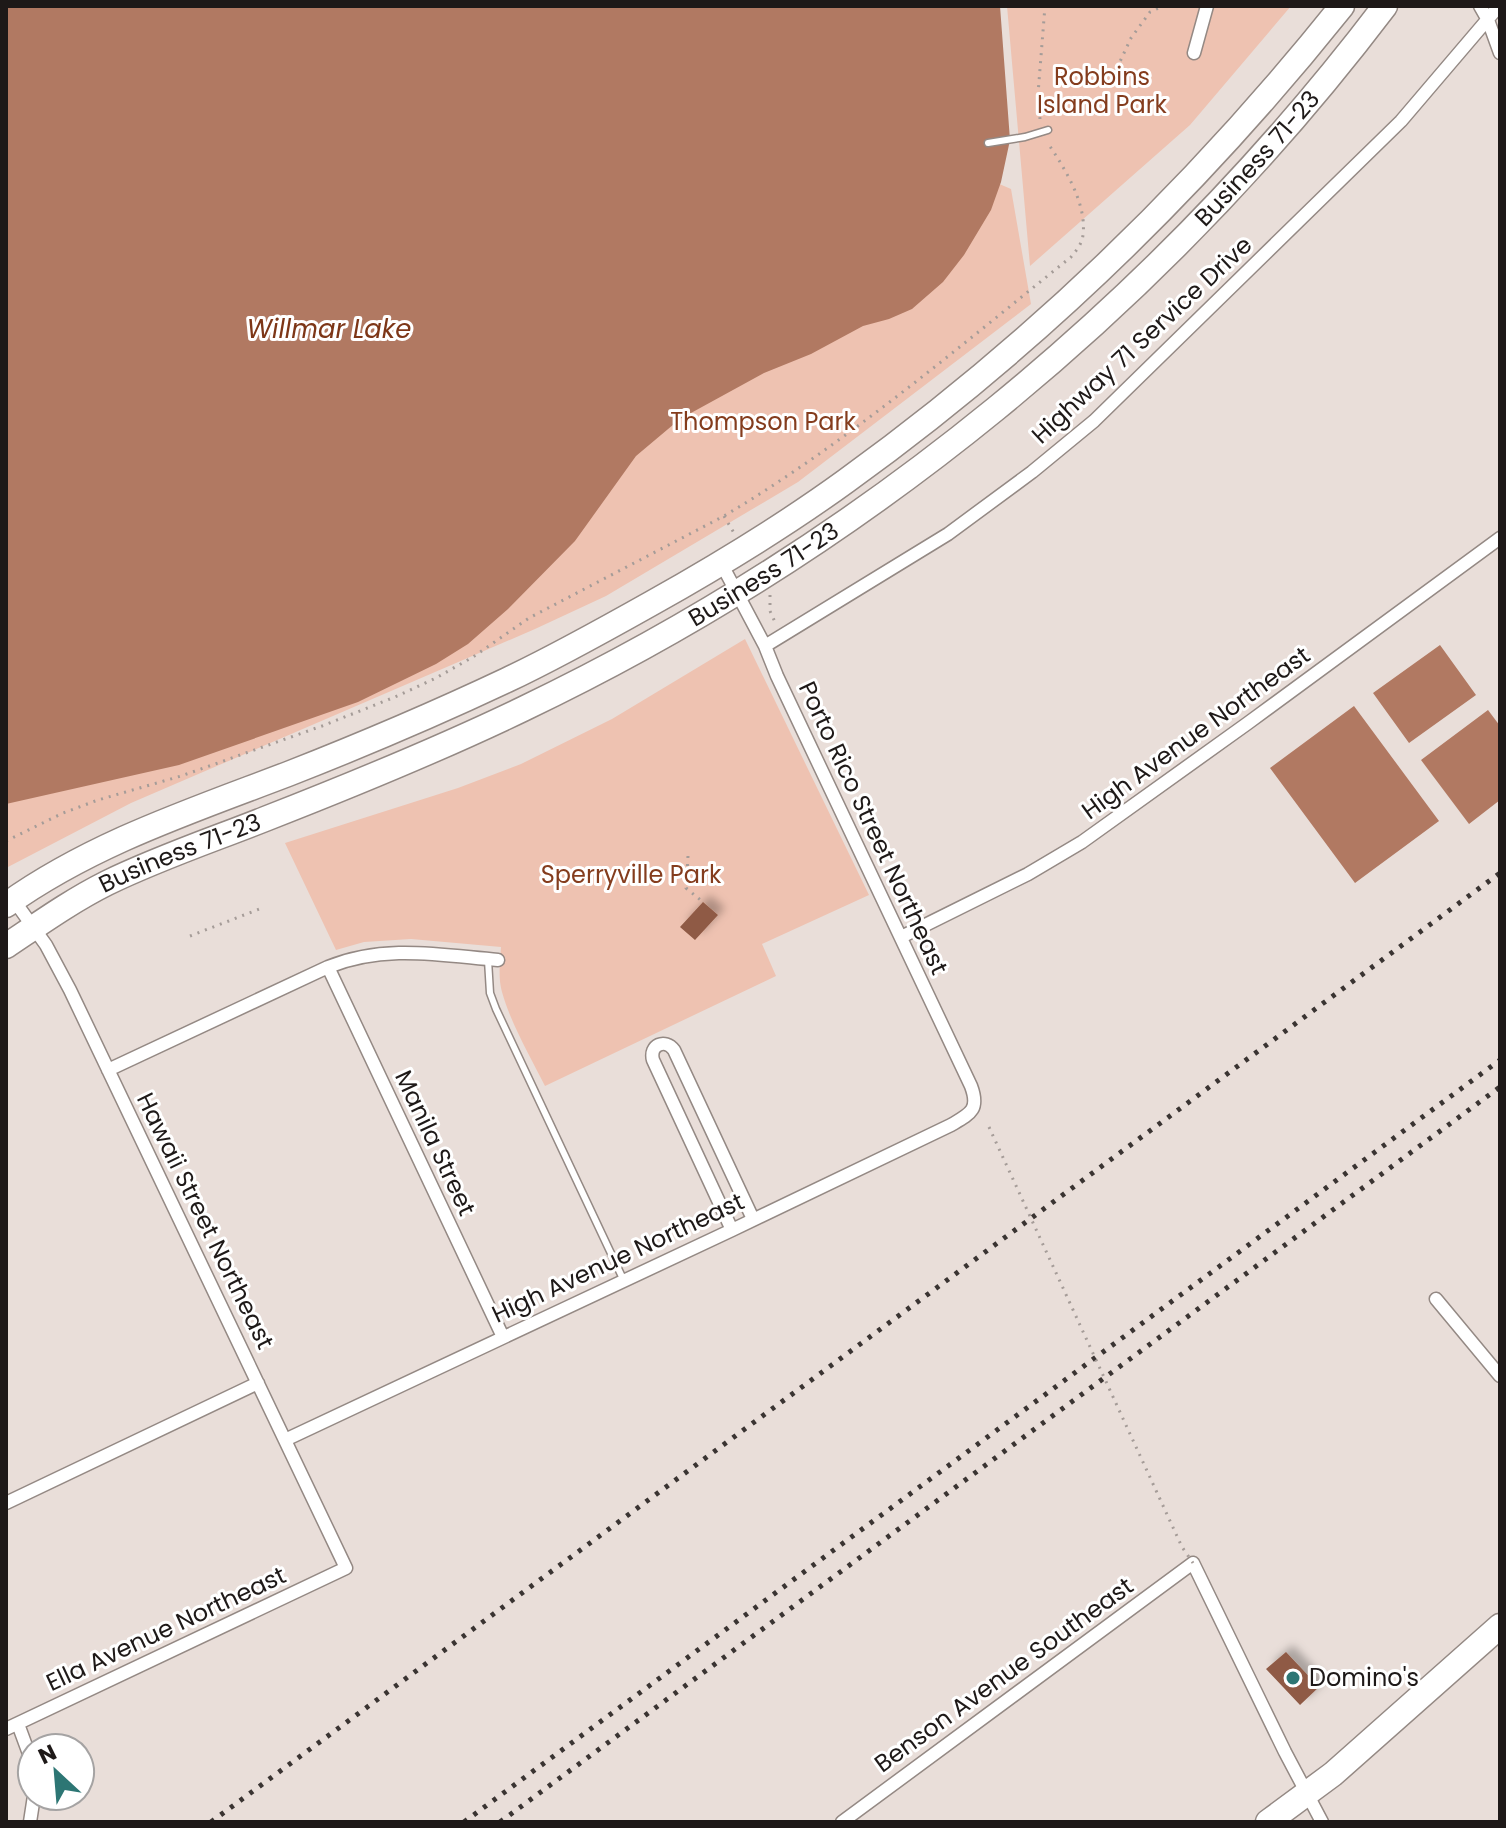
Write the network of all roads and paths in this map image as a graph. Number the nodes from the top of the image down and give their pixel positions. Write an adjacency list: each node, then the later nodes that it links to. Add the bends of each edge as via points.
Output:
1 (1045, 6): 12 (path, via 1038,94)
2 (1163, 6): 11 (path, via 1150,12)
3 (1207, 6): 9 (street)
4 (1342, 6): 15 (highway, Business 71-23, via 1208,163 1039,327 895,445)
5 (1385, 6): 16 (highway, Business 71-23, via 1233,188 1062,354 889,491)
6 (1480, 6): 8 (street)
7 (1499, 6): 8 (street, Highway 71 Service Drive)
8 (1488, 20): 10 (street); 17 (street, Highway 71 Service Drive, via 1401,121 1094,421 948,534)
9 (1194, 53)
10 (1500, 53)
11 (1117, 68)
12 (1045, 131): 13 (lane); 18 (path, via 1076,191 1083,235 1079,248 929,371 787,476 724,516 529,618 436,678 322,726 63,813)
13 (988, 143)
14 (1500, 538): 25 (street, High Avenue Northeast, via 1073,848)
15 (721, 563): 16 (street, Porto Rico Street Northeast); 20 (highway, Business 71-23, via 510,679 306,767 153,825)
16 (738, 593): 17 (street, Porto Rico Street Northeast); 23 (highway, Business 71-23, via 514,714 425,755 135,870)
17 (765, 646): 25 (street, Porto Rico Street Northeast)
18 (6, 841)
19 (688, 856): 21 (path, via 686,888)
20 (10, 902): 23 (street, Hawaii Street Northeast)
21 (703, 902)
22 (262, 908): 24 (path)
23 (34, 927): 26 (highway, Business 71-23); 29 (street, Hawaii Street Northeast)
24 (190, 936)
25 (901, 937): 30 (street, Porto Rico Street Northeast, via 971,1086 975,1099)
26 (6, 946)
27 (493, 960): 28 (street, via 385,953); 34 (lane, via 490,993 496,1009)
28 (328, 967): 29 (street); 36 (street, Manila Street)
29 (108, 1070): 38 (street, Hawaii Street Northeast)
30 (970, 1114): 32 (street, High Avenue Northeast)
31 (989, 1127): 41 (path, bridge)
32 (753, 1219): 33 (street, High Avenue Northeast); 33 (street, via 674,1050 659,1044 651,1053 653,1060)
33 (732, 1230): 34 (street, High Avenue Northeast)
34 (624, 1281): 36 (street, High Avenue Northeast)
35 (1436, 1299): 37 (street)
36 (503, 1337): 39 (street, High Avenue Northeast)
37 (1500, 1376)
38 (258, 1383): 39 (street, Hawaii Street Northeast); 40 (street)
39 (285, 1440): 42 (street, Hawaii Street Northeast)
40 (6, 1503)
41 (1193, 1563): 45 (street); 46 (street, Benson Avenue Southeast)
42 (346, 1568): 44 (street, Ella Avenue Northeast)
43 (1500, 1626): 45 (highway)
44 (12, 1727)
45 (1307, 1794): 47 (highway); 48 (street)
46 (842, 1822)
47 (1268, 1822)
48 (1322, 1822)

